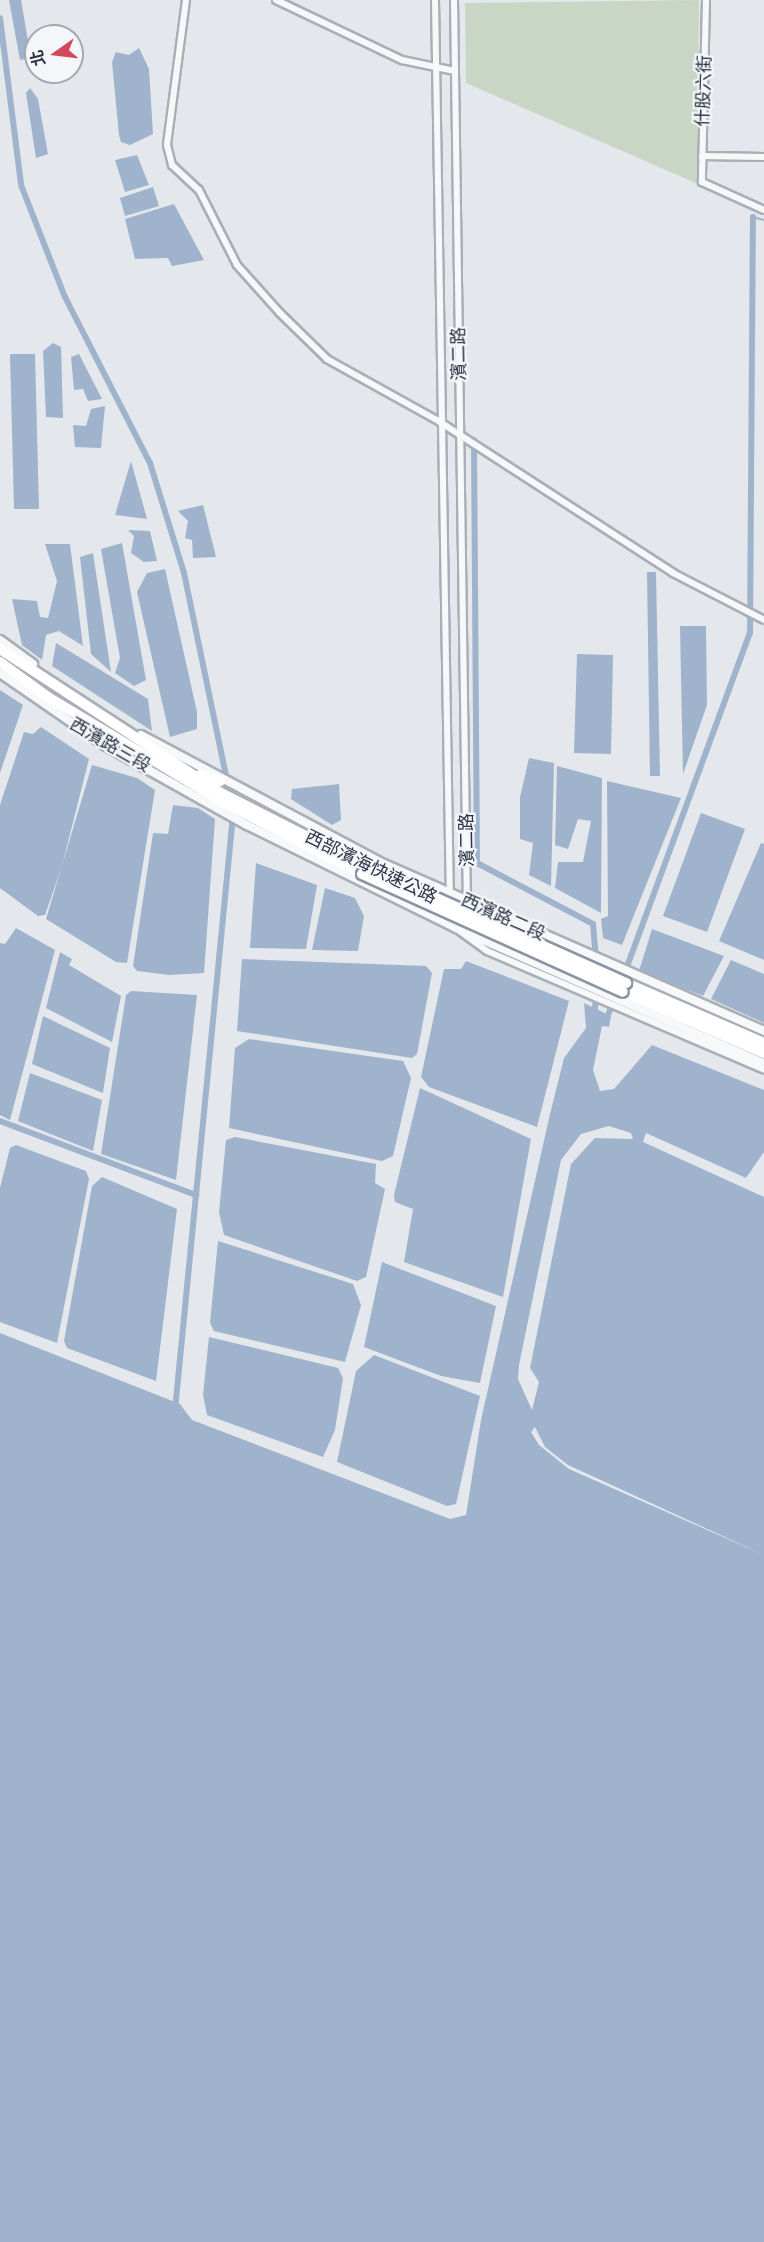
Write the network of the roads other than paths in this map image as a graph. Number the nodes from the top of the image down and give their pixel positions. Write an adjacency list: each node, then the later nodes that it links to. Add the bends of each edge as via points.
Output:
1 (186, 0): 11 (street, via 167,145 172,165 199,190 237,265 303,337 327,359)
2 (276, 0): 6 (street)
3 (435, 0): 6 (street, 濱二路)
4 (454, 0): 7 (street, 濱二路)
5 (706, 0): 8 (street, 什股六街)
6 (435, 70): 7 (street); 11 (street, 濱二路)
7 (455, 71): 12 (street, 濱二路)
8 (702, 156): 9 (street); 10 (street, 什股六街, via 702,182)
9 (764, 157)
10 (764, 210)
11 (440, 422): 12 (street); 22 (street, 濱二路)
12 (461, 436): 13 (street, via 673,573); 23 (street, 濱二路)
13 (761, 618)
14 (0, 640): 20 (street, 西濱路三段)
15 (0, 649): 20 (highway, via 92,714 202,776)
16 (0, 662): 18 (highway, 西部濱海快速公路)
17 (0, 673): 19 (street, 西濱路三段, via 67,721)
18 (48, 697): 19 (highway); 20 (highway, 西部濱海快速公路)
19 (121, 749): 20 (street, 西濱路三段)
20 (221, 796): 21 (highway, 西部濱海快速公路); 21 (street)
21 (246, 810): 22 (street, 西濱路二段); 24 (street, 西濱路二段); 25 (highway, 西部濱海快速公路, bridge, via 364,871)
22 (447, 891): 23 (street, 西濱路二段); 24 (street, 濱二路)
23 (468, 901): 24 (street, 濱二路); 25 (street, 西濱路二段, via 585,953)
24 (456, 928): 25 (street, 西濱路二段, via 576,985)
25 (623, 991): 26 (street, 西濱路二段); 27 (highway, 西部濱海快速公路); 28 (highway, 西部濱海快速公路); 29 (street, 西濱路二段); 30 (street)
26 (764, 1031)
27 (764, 1043)
28 (764, 1053)
29 (764, 1063)
30 (764, 1070)

